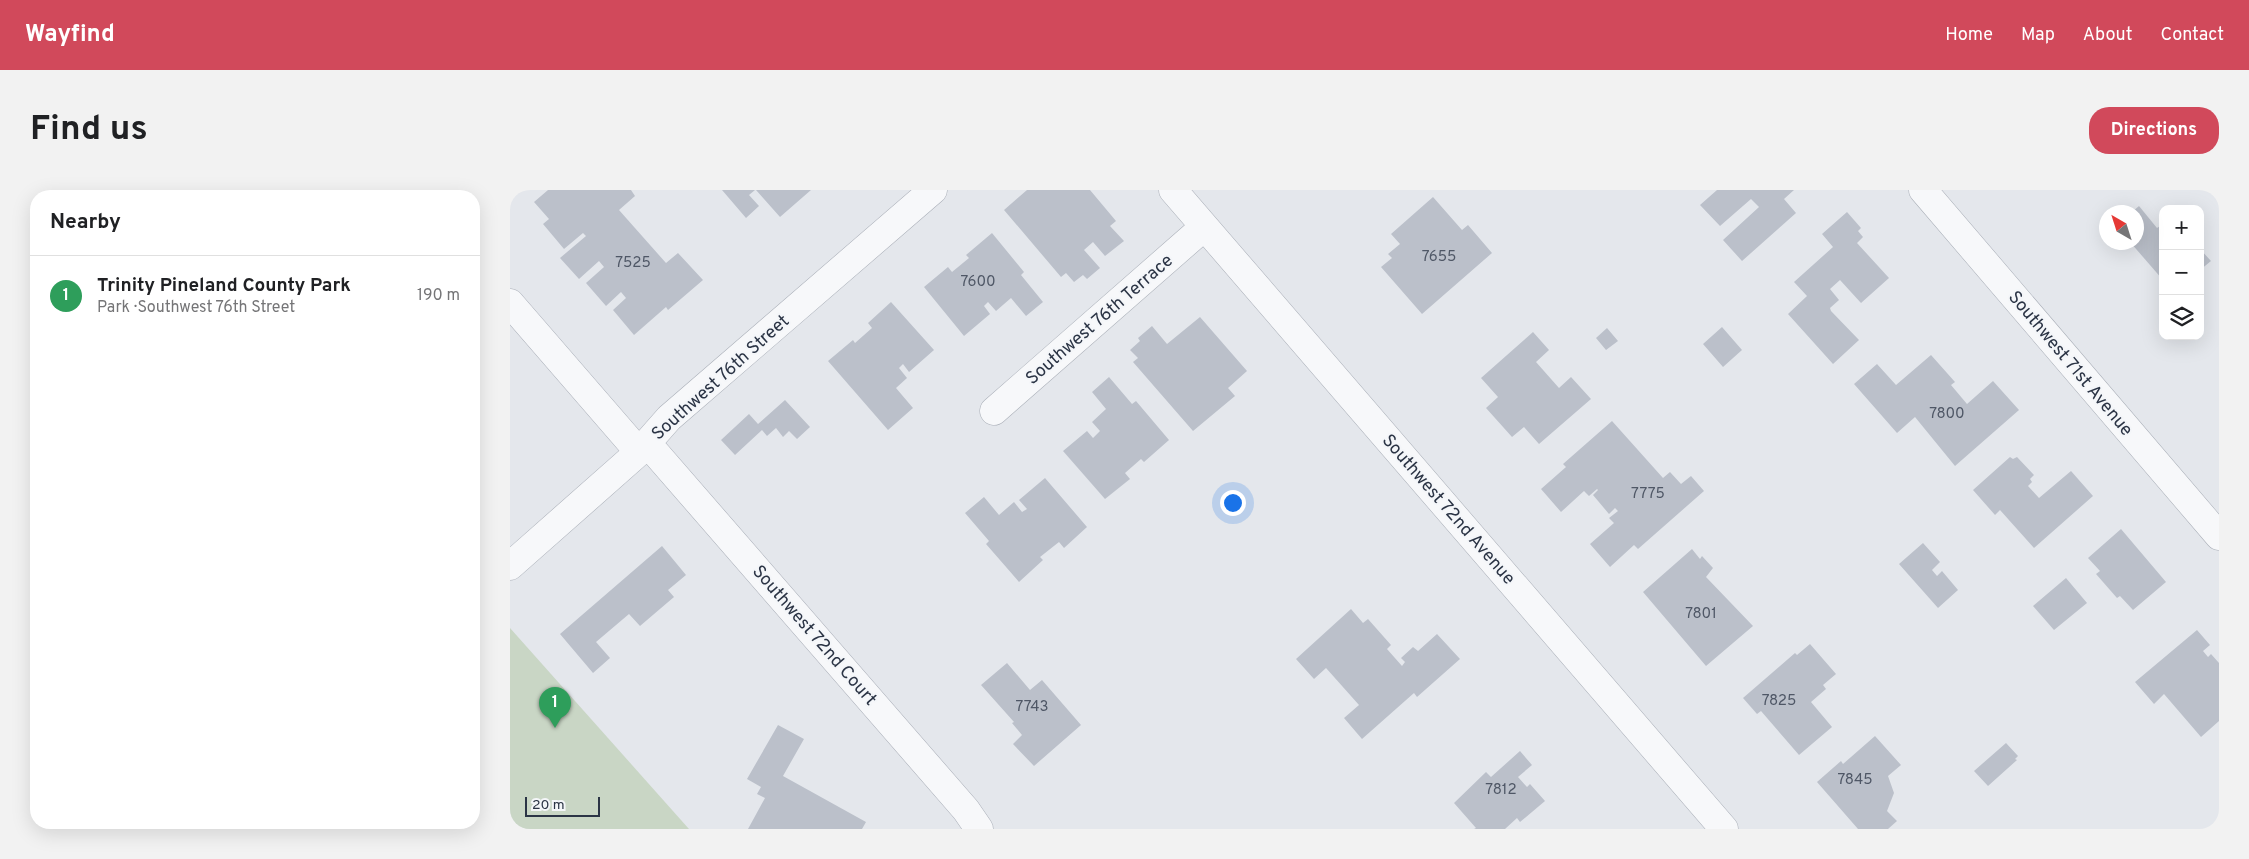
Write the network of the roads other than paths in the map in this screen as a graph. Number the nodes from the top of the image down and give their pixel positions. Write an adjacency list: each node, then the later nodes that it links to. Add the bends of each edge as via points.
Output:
1 (933, 190): 7 (street, Southwest 76th Street, via 669,418)
2 (1173, 190): 4 (street, Southwest 72nd Avenue)
3 (1923, 190): 8 (street, Southwest 71st Avenue)
4 (1204, 227): 6 (street, Southwest 76th Terrace); 11 (street, Southwest 72nd Avenue)
5 (510, 303): 7 (street, Southwest 72nd Court)
6 (994, 411)
7 (643, 448): 9 (street, Southwest 76th Street); 10 (street, Southwest 72nd Court)
8 (2219, 536)
9 (510, 566)
10 (980, 829)
11 (1724, 829)

